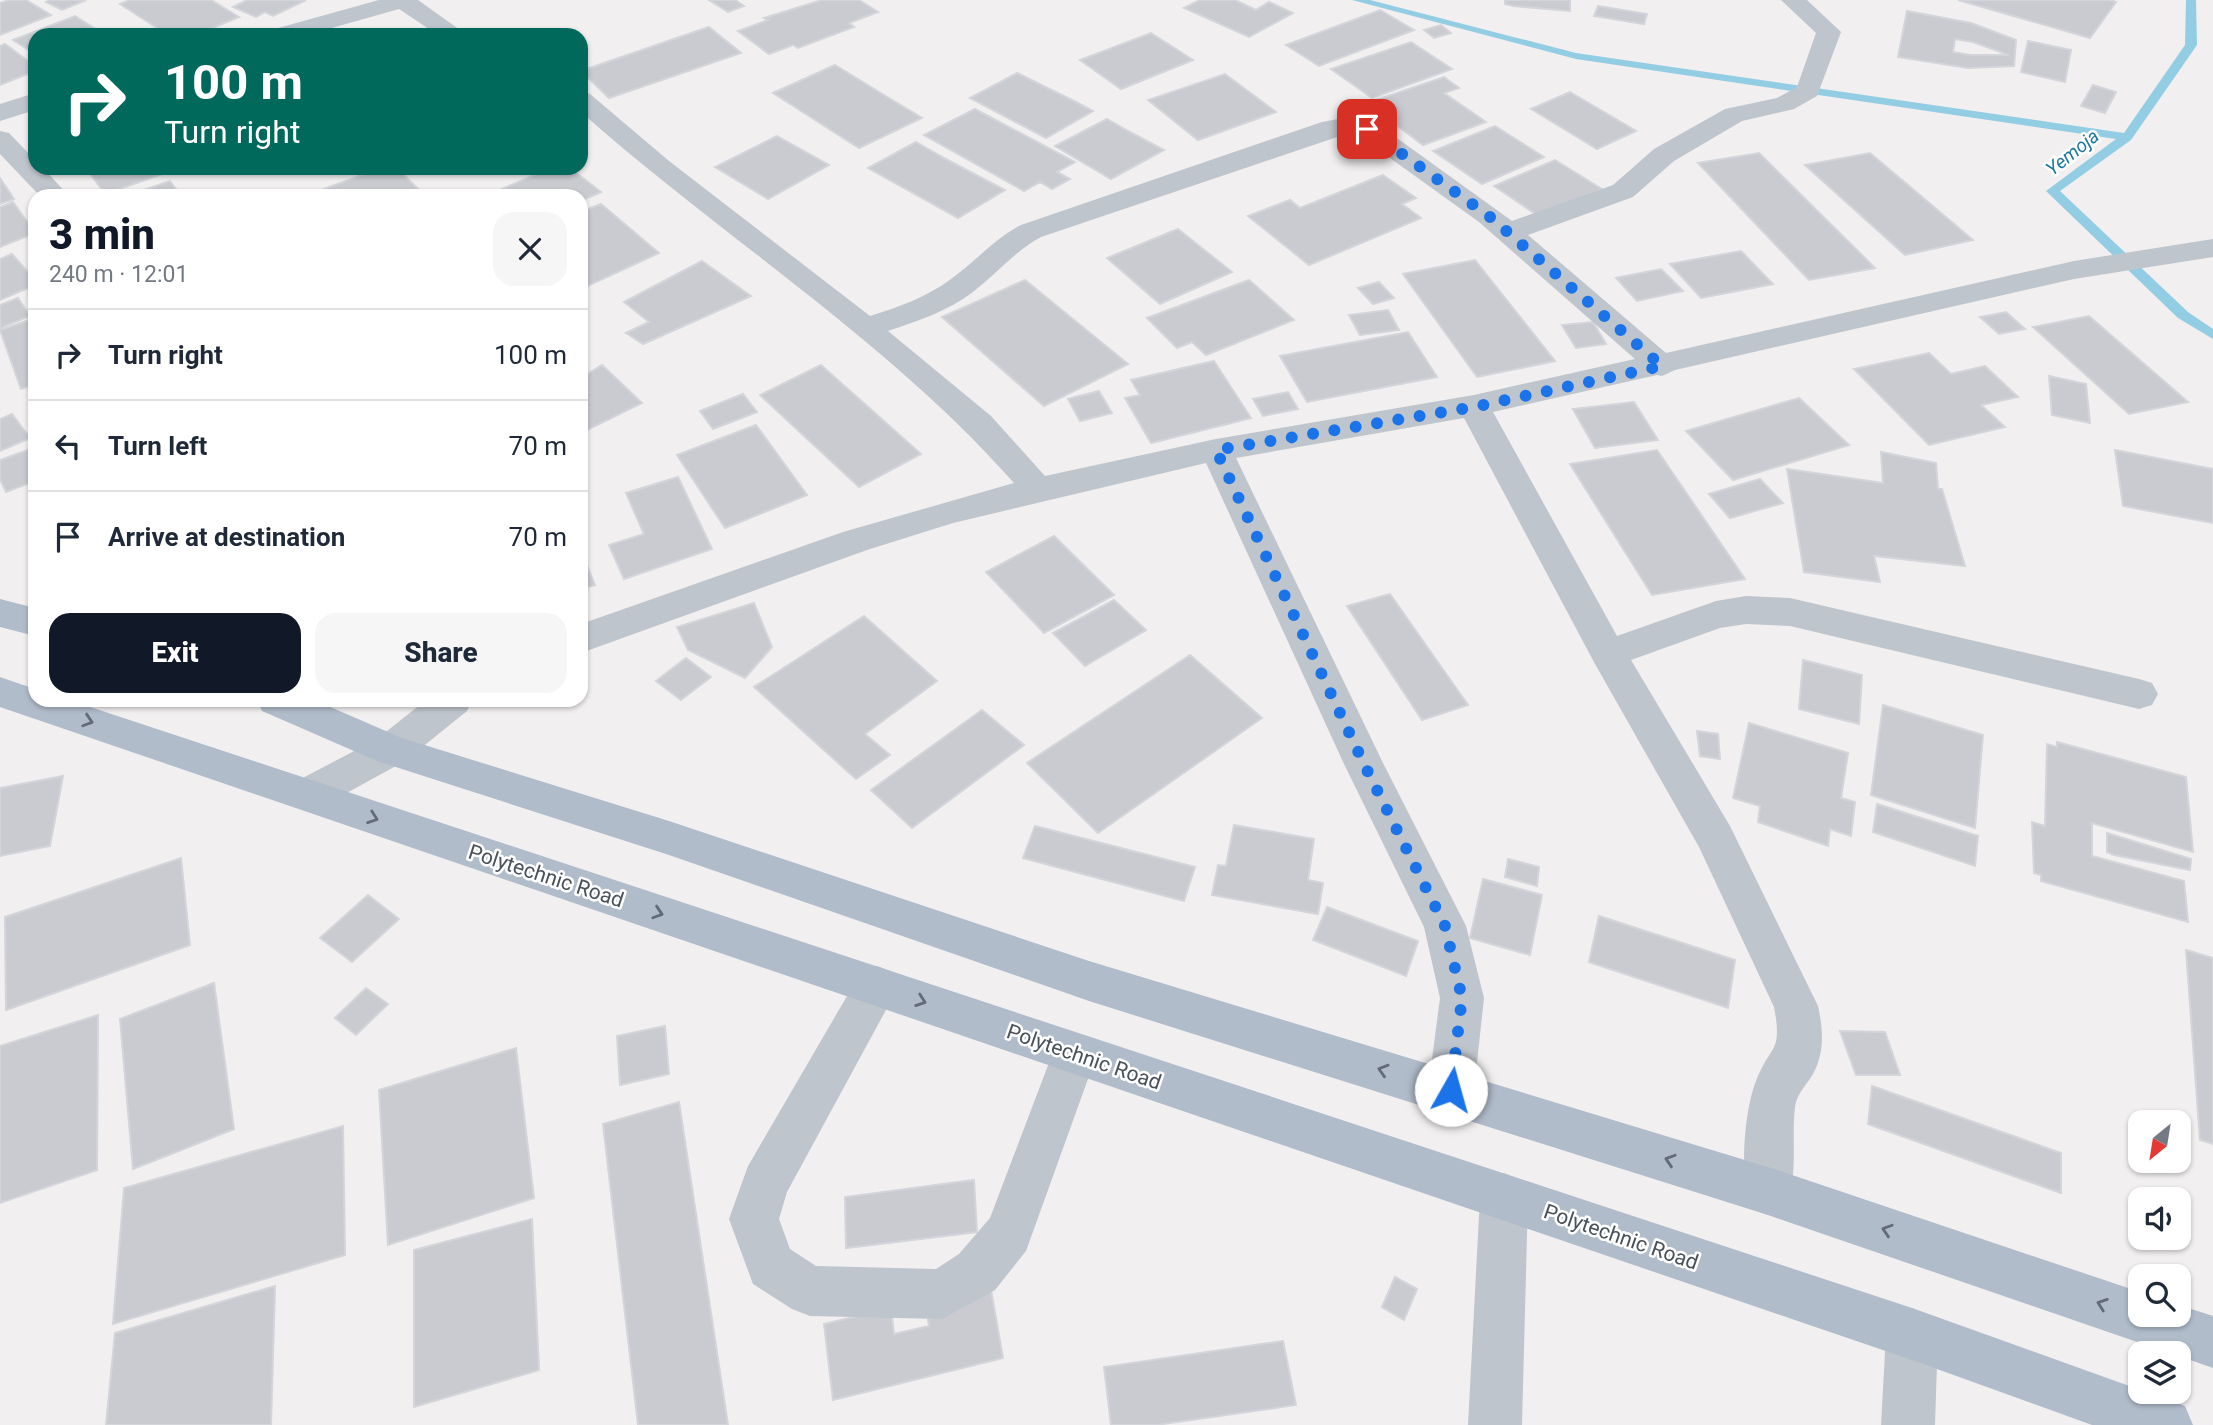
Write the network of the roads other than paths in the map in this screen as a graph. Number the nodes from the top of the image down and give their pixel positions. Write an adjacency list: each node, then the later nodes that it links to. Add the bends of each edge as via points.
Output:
1 (404, 0): 3 (street); 4 (street)
2 (1793, 0): 12 (street, via 1829,32 1811,85 1785,104 1734,115 1664,155 1623,191)
3 (305, 28)
4 (445, 28)
5 (28, 103): 7 (street)
6 (588, 105): 14 (street, via 659,167)
7 (0, 113)
8 (0, 139): 9 (street)
9 (28, 168)
10 (35, 175): 11 (street)
11 (48, 189)
12 (1508, 232): 14 (street, via 1367,129 1349,125 1031,231 1013,240 939,302); 15 (street)
13 (2213, 248): 15 (street, via 2074,270)
14 (866, 328): 18 (street, via 980,424)
15 (1662, 366): 16 (street)
16 (1474, 407): 17 (street); 22 (street)
17 (1216, 450): 18 (street); 33 (street, via 1445,926 1462,998)
18 (1038, 489): 21 (street, via 855,541)
19 (0, 613): 20 (main road)
20 (28, 620)
21 (588, 636)
22 (1608, 654): 24 (street, via 1716,615 1746,610 1790,612); 34 (street, via 1715,838 1796,1006 1801,1030 1796,1059 1778,1083 1772,1107)
23 (0, 692): 25 (main road, Polytechnic Road, one-way to 25)
24 (2139, 694)
25 (28, 701)
26 (45, 707): 30 (main road, Polytechnic Road, one-way to 30)
27 (292, 707): 29 (main road)
28 (444, 707): 29 (street)
29 (391, 750): 30 (street); 33 (main road, one-way to 29, via 1089,981 669,838)
30 (309, 794): 31 (main road, Polytechnic Road, one-way to 31)
31 (877, 986): 32 (main road, Polytechnic Road, one-way to 32); 32 (street, via 765,1183 754,1219 771,1266 810,1291 942,1294 978,1272 1009,1234)
32 (1074, 1054): 35 (main road, Polytechnic Road)
33 (1451, 1090): 34 (main road, one-way to 33)
34 (1768, 1191): 37 (main road, one-way to 34)
35 (1504, 1197): 36 (main road, Polytechnic Road); 38 (street)
36 (1912, 1334): 39 (street); 40 (main road, Polytechnic Road)
37 (2213, 1342)
38 (1495, 1425)
39 (1909, 1425)
40 (2166, 1425)

